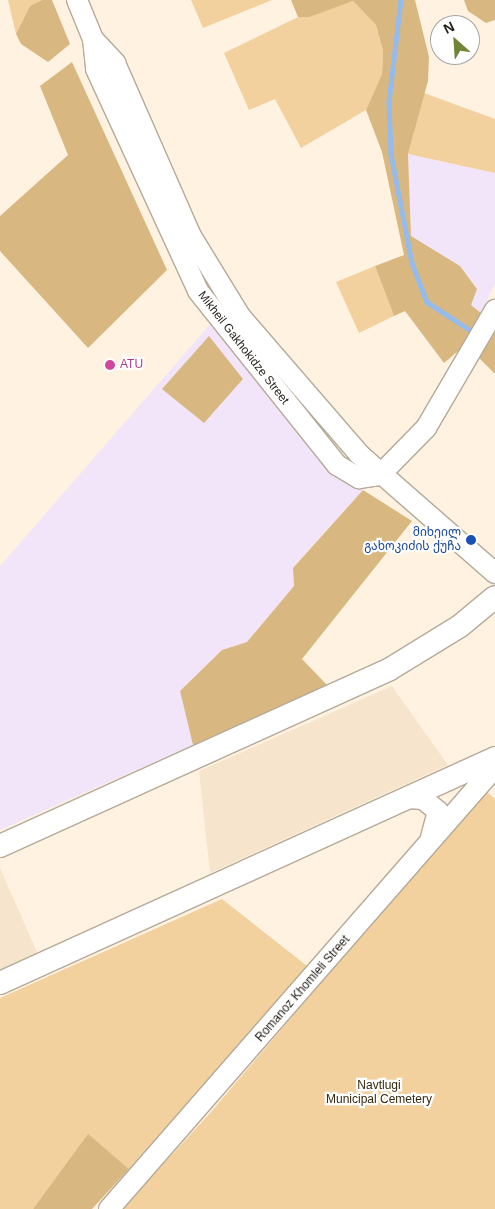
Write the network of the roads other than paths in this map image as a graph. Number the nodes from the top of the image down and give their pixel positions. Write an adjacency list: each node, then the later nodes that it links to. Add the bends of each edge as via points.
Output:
1 (77, 0): 3 (street, Mikheil Gakhokidze Street, via 93,39 115,63 190,236 222,289 274,357)
2 (495, 310): 3 (street, via 426,428)
3 (380, 475): 4 (street, Mikheil Gakhokidze Street)
4 (495, 573)
5 (495, 597): 10 (main road, via 460,626 390,669)
6 (495, 758): 8 (main road)
7 (495, 767): 9 (street, Romanoz Khomleli Street)
8 (408, 798): 9 (street, via 430,802 438,811); 11 (main road)
9 (430, 841): 12 (street, Romanoz Khomleli Street)
10 (0, 846)
11 (0, 983)
12 (109, 1209)

